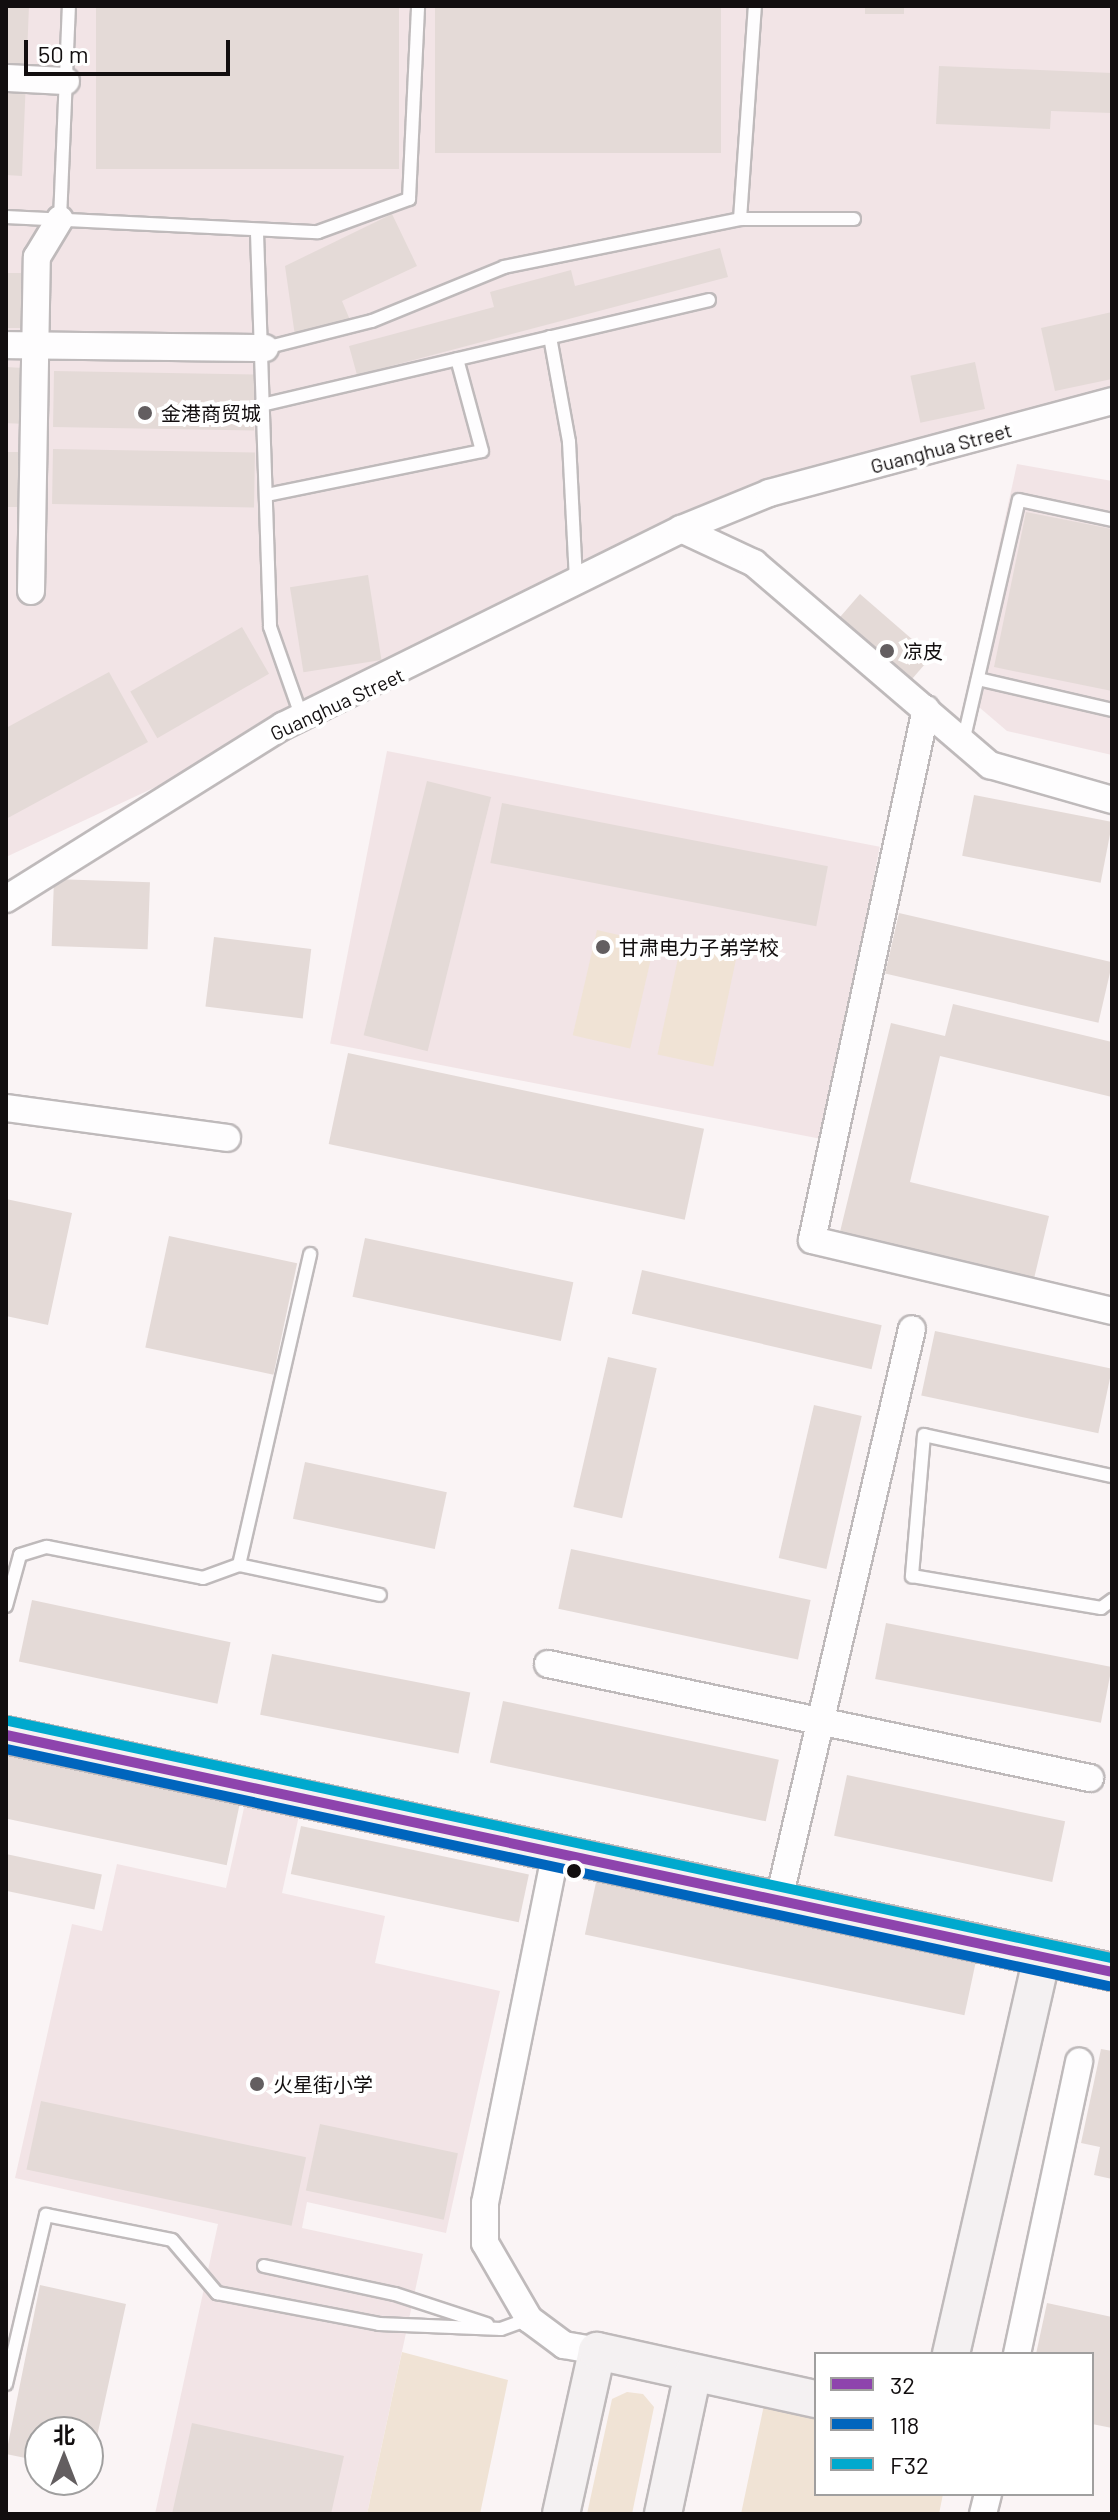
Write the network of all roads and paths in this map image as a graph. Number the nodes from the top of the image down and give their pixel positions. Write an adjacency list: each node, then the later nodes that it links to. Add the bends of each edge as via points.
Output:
1 (69, 6): 5 (lane)
2 (418, 6): 10 (lane, via 409,199 318,232)
3 (755, 6): 8 (lane)
4 (6, 78): 5 (street)
5 (66, 81): 7 (lane)
6 (6, 217): 7 (lane)
7 (60, 219): 10 (lane); 14 (street, via 37,257)
8 (740, 219): 9 (lane); 15 (lane, via 504,267 372,321)
9 (854, 219)
10 (257, 233): 15 (lane)
11 (709, 300): 12 (lane)
12 (550, 337): 16 (lane); 22 (lane, via 569,442)
13 (6, 345): 14 (street)
14 (36, 346): 15 (street); 23 (street)
15 (265, 348): 18 (lane)
16 (457, 359): 18 (lane); 19 (lane, via 482,451)
17 (1112, 401): 21 (street, Guanghua Street, via 769,493)
18 (266, 404): 19 (lane)
19 (267, 495): 27 (lane, via 270,627)
20 (1112, 520): 24 (lane, via 1019,500)
21 (681, 529): 22 (street, Guanghua Street); 25 (street, via 754,563)
22 (577, 583): 27 (street, Guanghua Street)
23 (31, 591)
24 (978, 679): 26 (lane); 28 (lane)
25 (926, 709): 28 (street); 34 (street, via 812,1240)
26 (1112, 710)
27 (302, 718): 30 (street, Guanghua Street)
28 (963, 742): 29 (street, via 990,765)
29 (1112, 800)
30 (6, 899)
31 (6, 1108): 32 (street)
32 (227, 1138)
33 (310, 1254): 37 (lane)
34 (1112, 1311)
35 (912, 1329): 42 (street)
36 (1112, 1476): 39 (lane, via 924,1435 912,1576 1101,1608)
37 (239, 1565): 38 (lane); 40 (lane, via 203,1578 47,1547 20,1555)
38 (380, 1595)
39 (1112, 1600)
40 (6, 1606)
41 (548, 1664): 42 (street)
42 (821, 1721): 44 (street); 46 (street)
43 (6, 1735): 45 (street)
44 (1090, 1778)
45 (556, 1851): 46 (street); 51 (street, via 485,2203 485,2243)
46 (779, 1899): 47 (street)
47 (1042, 1957): 48 (street); 54 (street)
48 (1112, 1972)
49 (1079, 2062): 55 (street)
50 (264, 2266): 52 (lane, via 395,2294)
51 (529, 2319): 52 (lane); 53 (street, via 564,2345)
52 (501, 2329): 57 (lane, via 379,2324 217,2293 172,2240 46,2215)
53 (597, 2351): 56 (street); 59 (street)
54 (951, 2352)
55 (1017, 2352)
56 (693, 2373): 58 (street); 60 (street)
57 (6, 2384)
58 (814, 2399)
59 (561, 2514)
60 (663, 2514)

